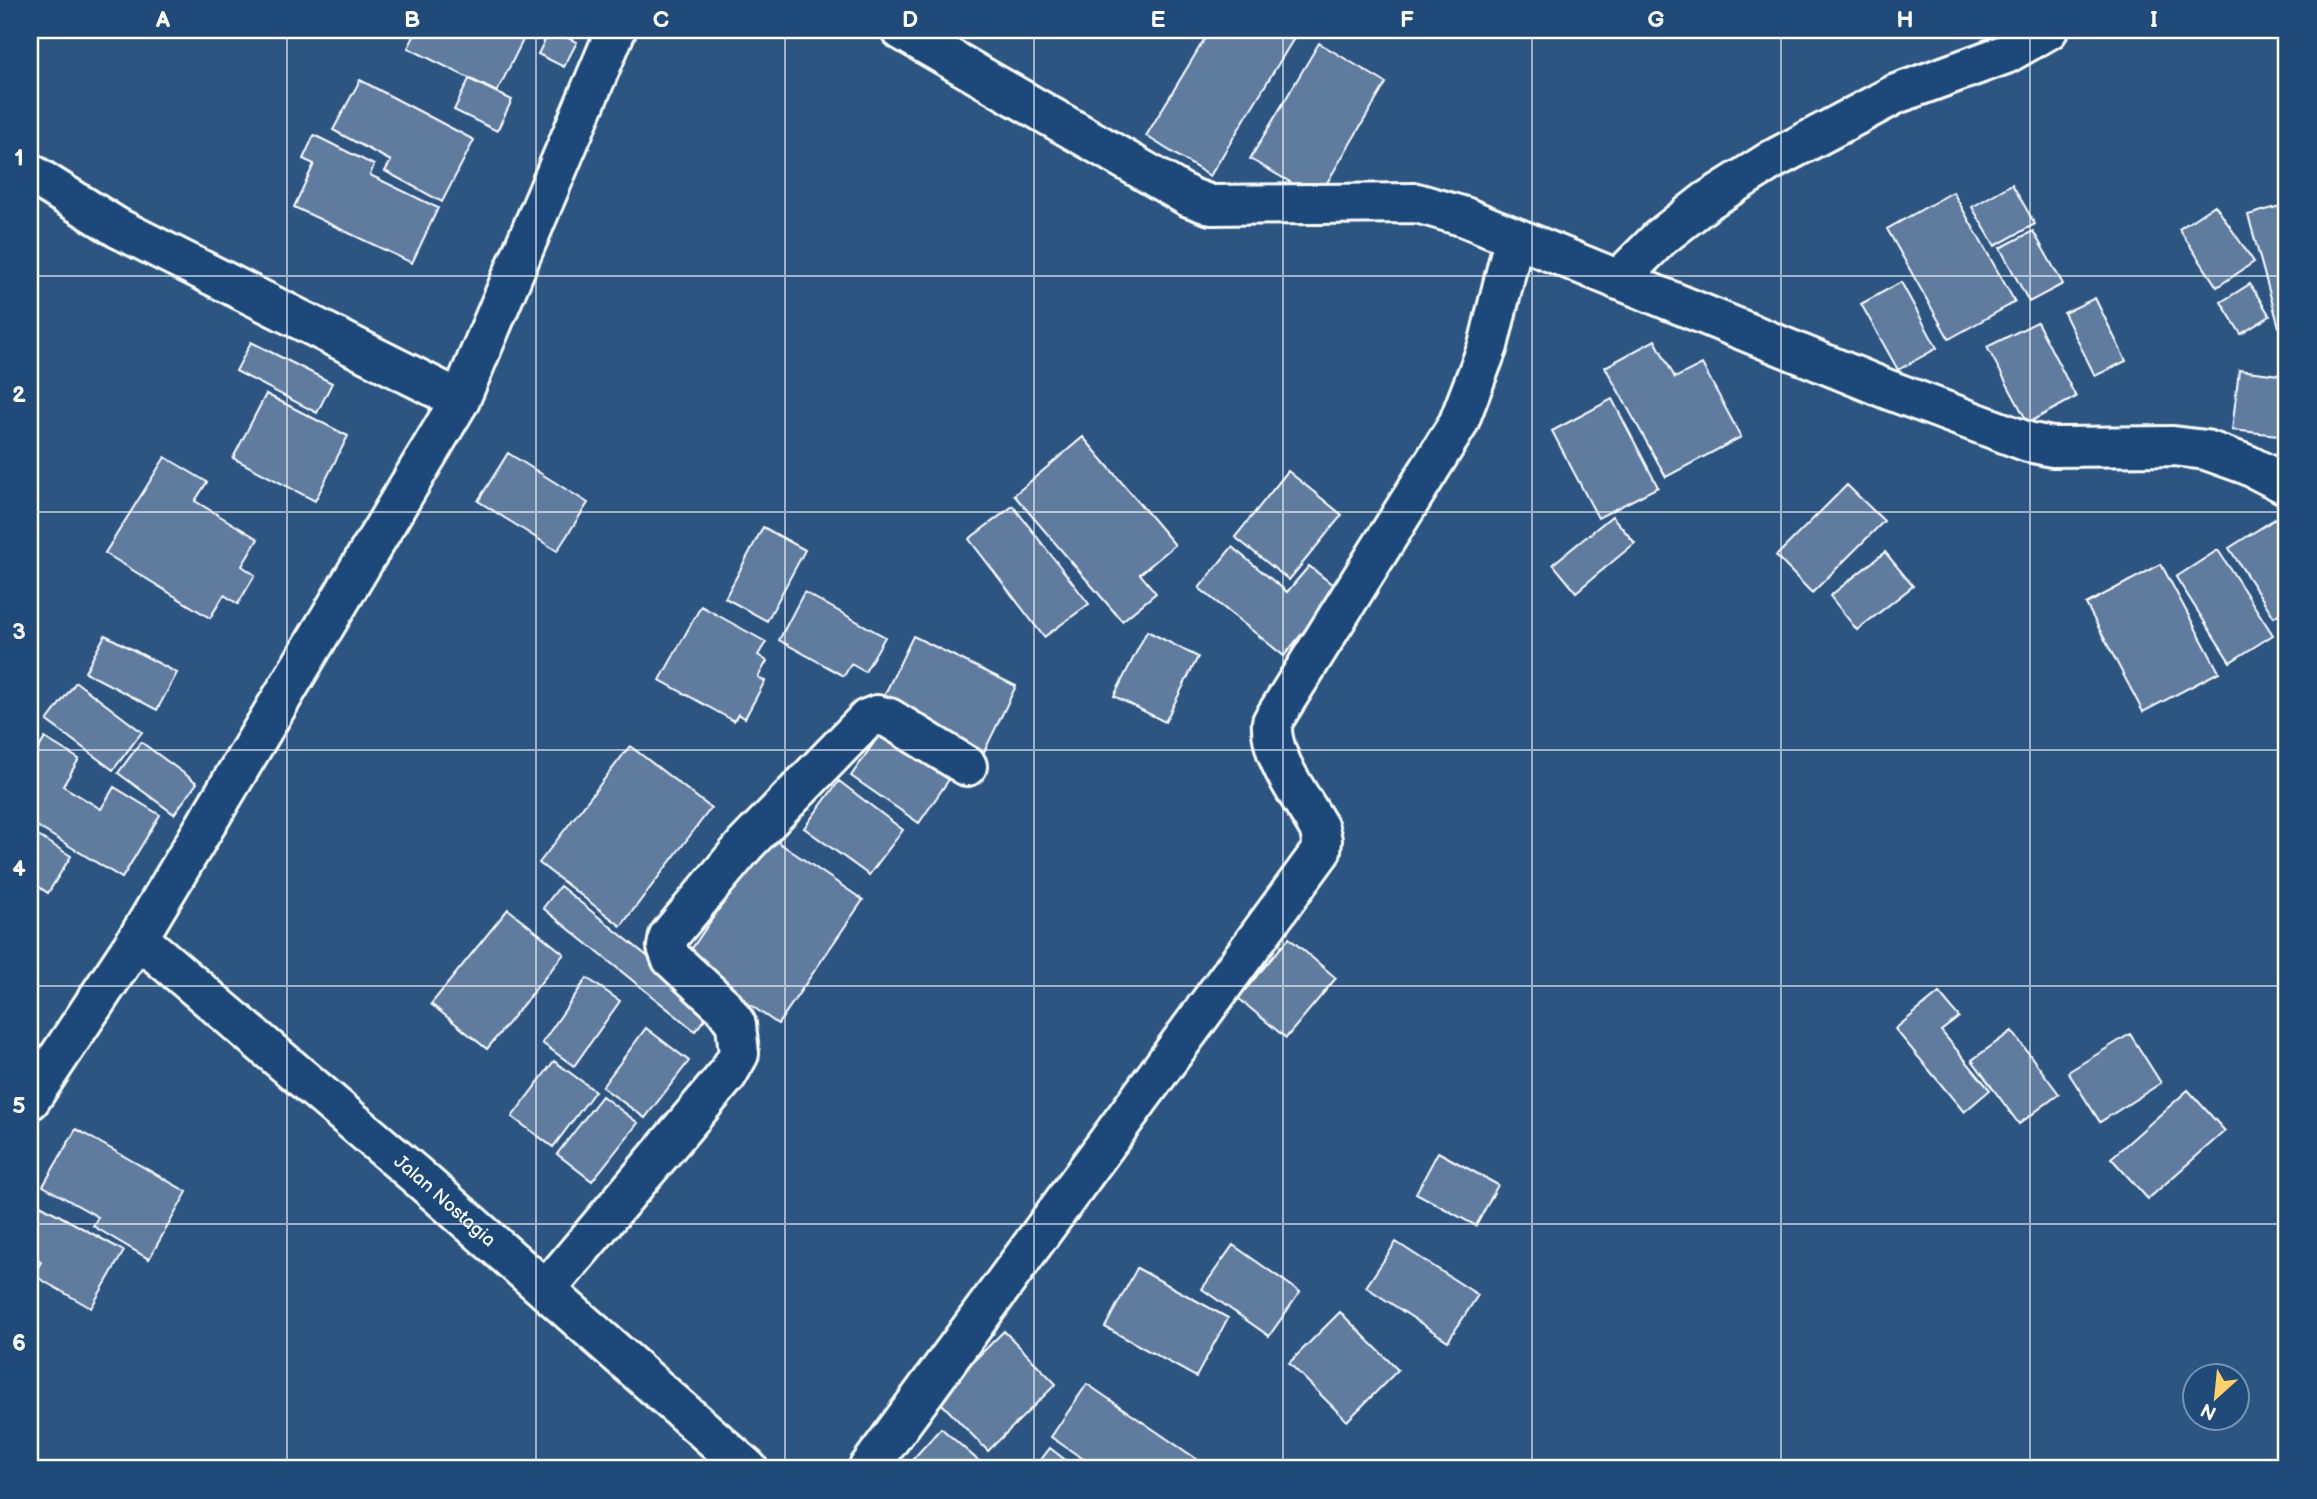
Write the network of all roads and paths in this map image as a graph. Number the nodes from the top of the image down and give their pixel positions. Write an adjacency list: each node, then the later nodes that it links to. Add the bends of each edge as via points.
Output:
1 (616, 30): 7 (street)
2 (901, 30): 5 (street, via 1189,197 1211,205 1417,203 1465,217)
3 (2048, 30): 6 (street, via 2006,54 1896,94 1772,160 1707,201)
4 (30, 173): 7 (street, via 118,228)
5 (1514, 239): 6 (street); 14 (street, via 1489,346 1458,424 1272,722 1275,751 1319,828 1321,851)
6 (1618, 280): 8 (street, via 2028,442 2052,447 2206,450)
7 (460, 400): 10 (street)
8 (2287, 485)
9 (967, 766): 12 (street, via 889,718 877,715 867,719 744,845 668,936 671,958 736,1024 739,1054 727,1075)
10 (138, 938): 11 (street); 12 (street, Jalan Nostagia)
11 (30, 1100)
12 (546, 1290): 13 (street, Jalan Nostagia)
13 (748, 1469)
14 (868, 1469)

